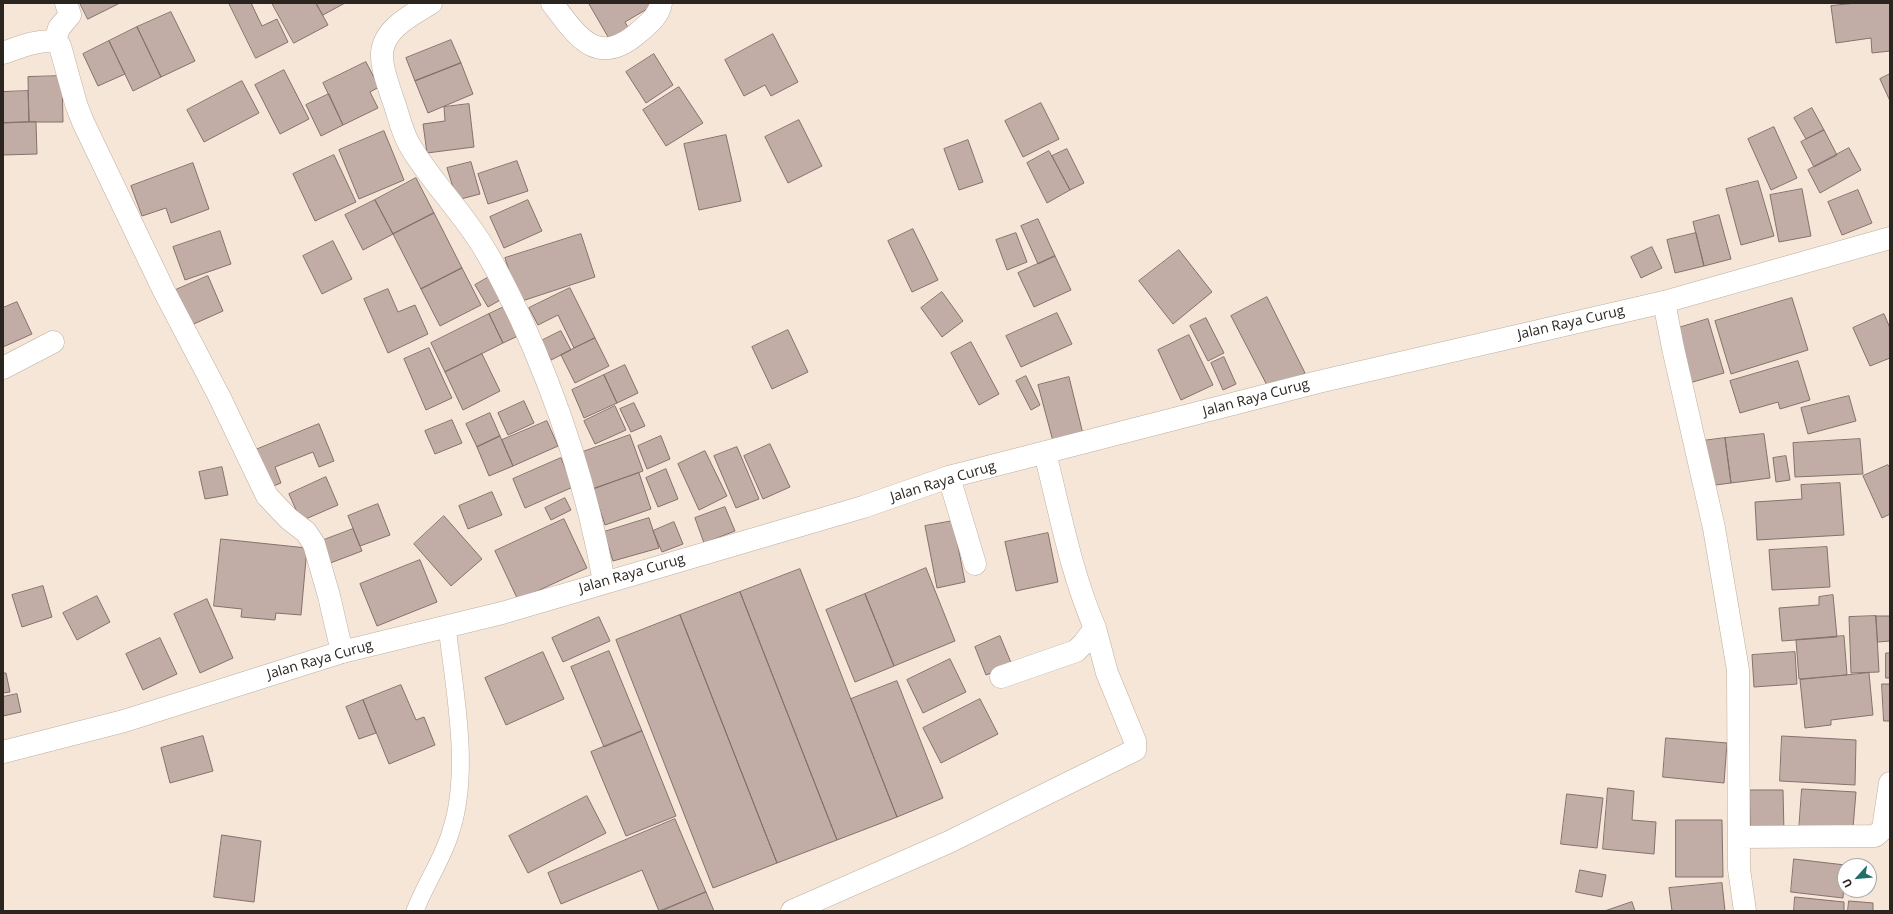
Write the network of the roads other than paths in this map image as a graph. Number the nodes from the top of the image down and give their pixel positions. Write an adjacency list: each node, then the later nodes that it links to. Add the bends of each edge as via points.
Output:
1 (66, 3): 5 (street, via 70,15 59,28)
2 (431, 3): 14 (street, via 402,22 385,42 382,54 390,89 408,142 485,250 520,317 578,471)
3 (552, 3): 4 (street, via 576,34 590,45 608,49 620,45 647,25 656,16)
4 (661, 3)
5 (55, 41): 6 (street, via 31,43); 17 (street, via 63,51 76,104 94,145 164,291 268,496 289,519 306,532 314,544)
6 (3, 53)
7 (1890, 238): 8 (street, Jalan Raya Curug)
8 (1664, 302): 11 (street, Jalan Raya Curug, via 1318,382); 21 (street, via 1672,348 1714,528 1738,670)
9 (53, 342): 10 (street)
10 (3, 368)
11 (1046, 453): 12 (street, Jalan Raya Curug); 16 (street, via 1070,555 1086,608)
12 (949, 478): 13 (street); 14 (street, Jalan Raya Curug)
13 (975, 564)
14 (604, 582): 15 (street, Jalan Raya Curug, via 502,613)
15 (447, 626): 17 (street, Jalan Raya Curug); 22 (lane, via 458,718 461,771 452,830)
16 (1095, 628): 18 (street, via 1076,651); 23 (street, via 1107,674 1135,741 1135,750 949,842)
17 (342, 652): 19 (street, Jalan Raya Curug, via 124,721)
18 (1001, 678)
19 (3, 752)
20 (1890, 783): 21 (street, via 1883,829 1875,836)
21 (1739, 837): 24 (street, via 1739,869)
22 (414, 911)
23 (792, 911)
24 (1744, 911)

